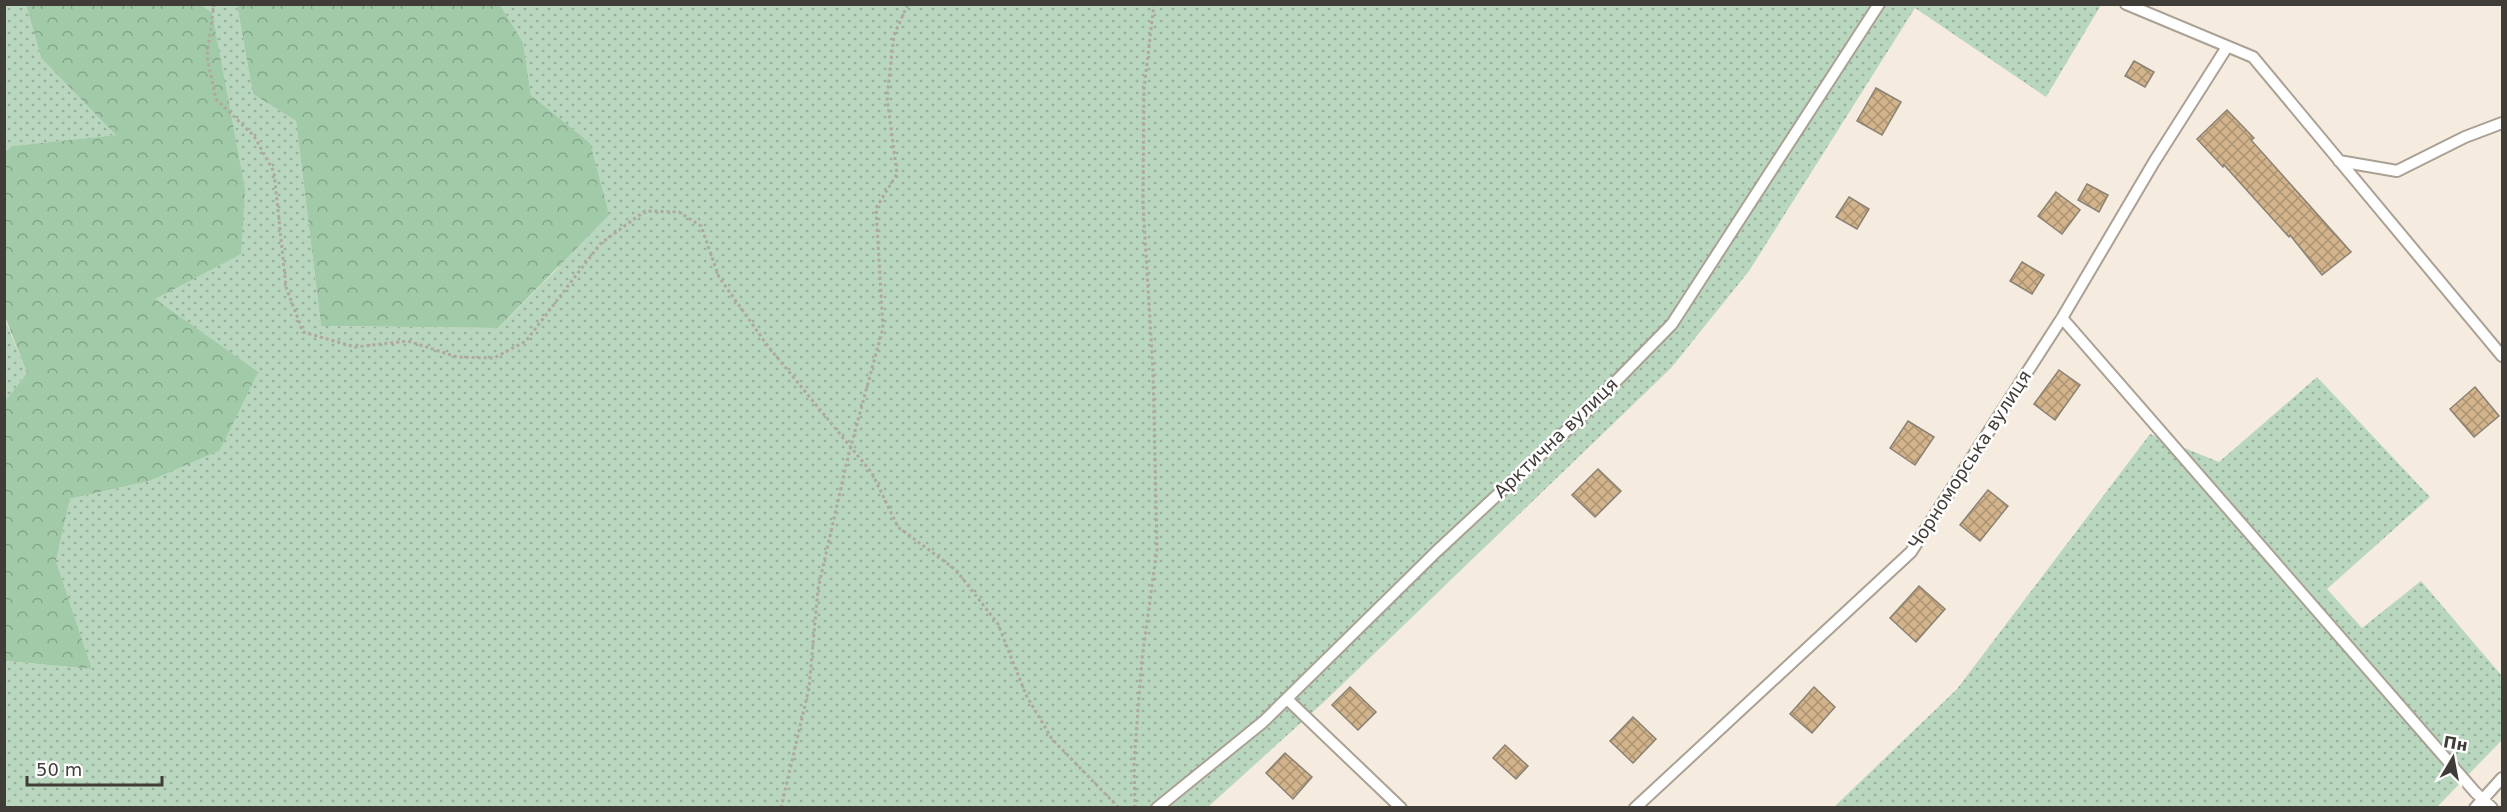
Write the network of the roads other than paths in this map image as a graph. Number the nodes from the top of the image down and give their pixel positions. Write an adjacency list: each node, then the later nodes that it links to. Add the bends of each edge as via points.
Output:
1 (1879, 4): 8 (lane, Арктична вулиця, via 1672,324 1580,418)
2 (2126, 4): 3 (lane)
3 (2227, 48): 5 (lane, via 2253,57); 6 (lane, Чорноморська вулиця)
4 (2502, 123): 5 (lane, via 2465,136 2397,171)
5 (2339, 160): 7 (lane)
6 (2062, 318): 10 (lane); 13 (lane, Чорноморська вулиця, via 1911,552)
7 (2502, 356)
8 (1287, 699): 11 (lane, Арктична вулиця); 12 (lane)
9 (2502, 778): 10 (lane)
10 (2488, 803): 14 (lane)
11 (1157, 807)
12 (1401, 807)
13 (1635, 807)
14 (2475, 807)

